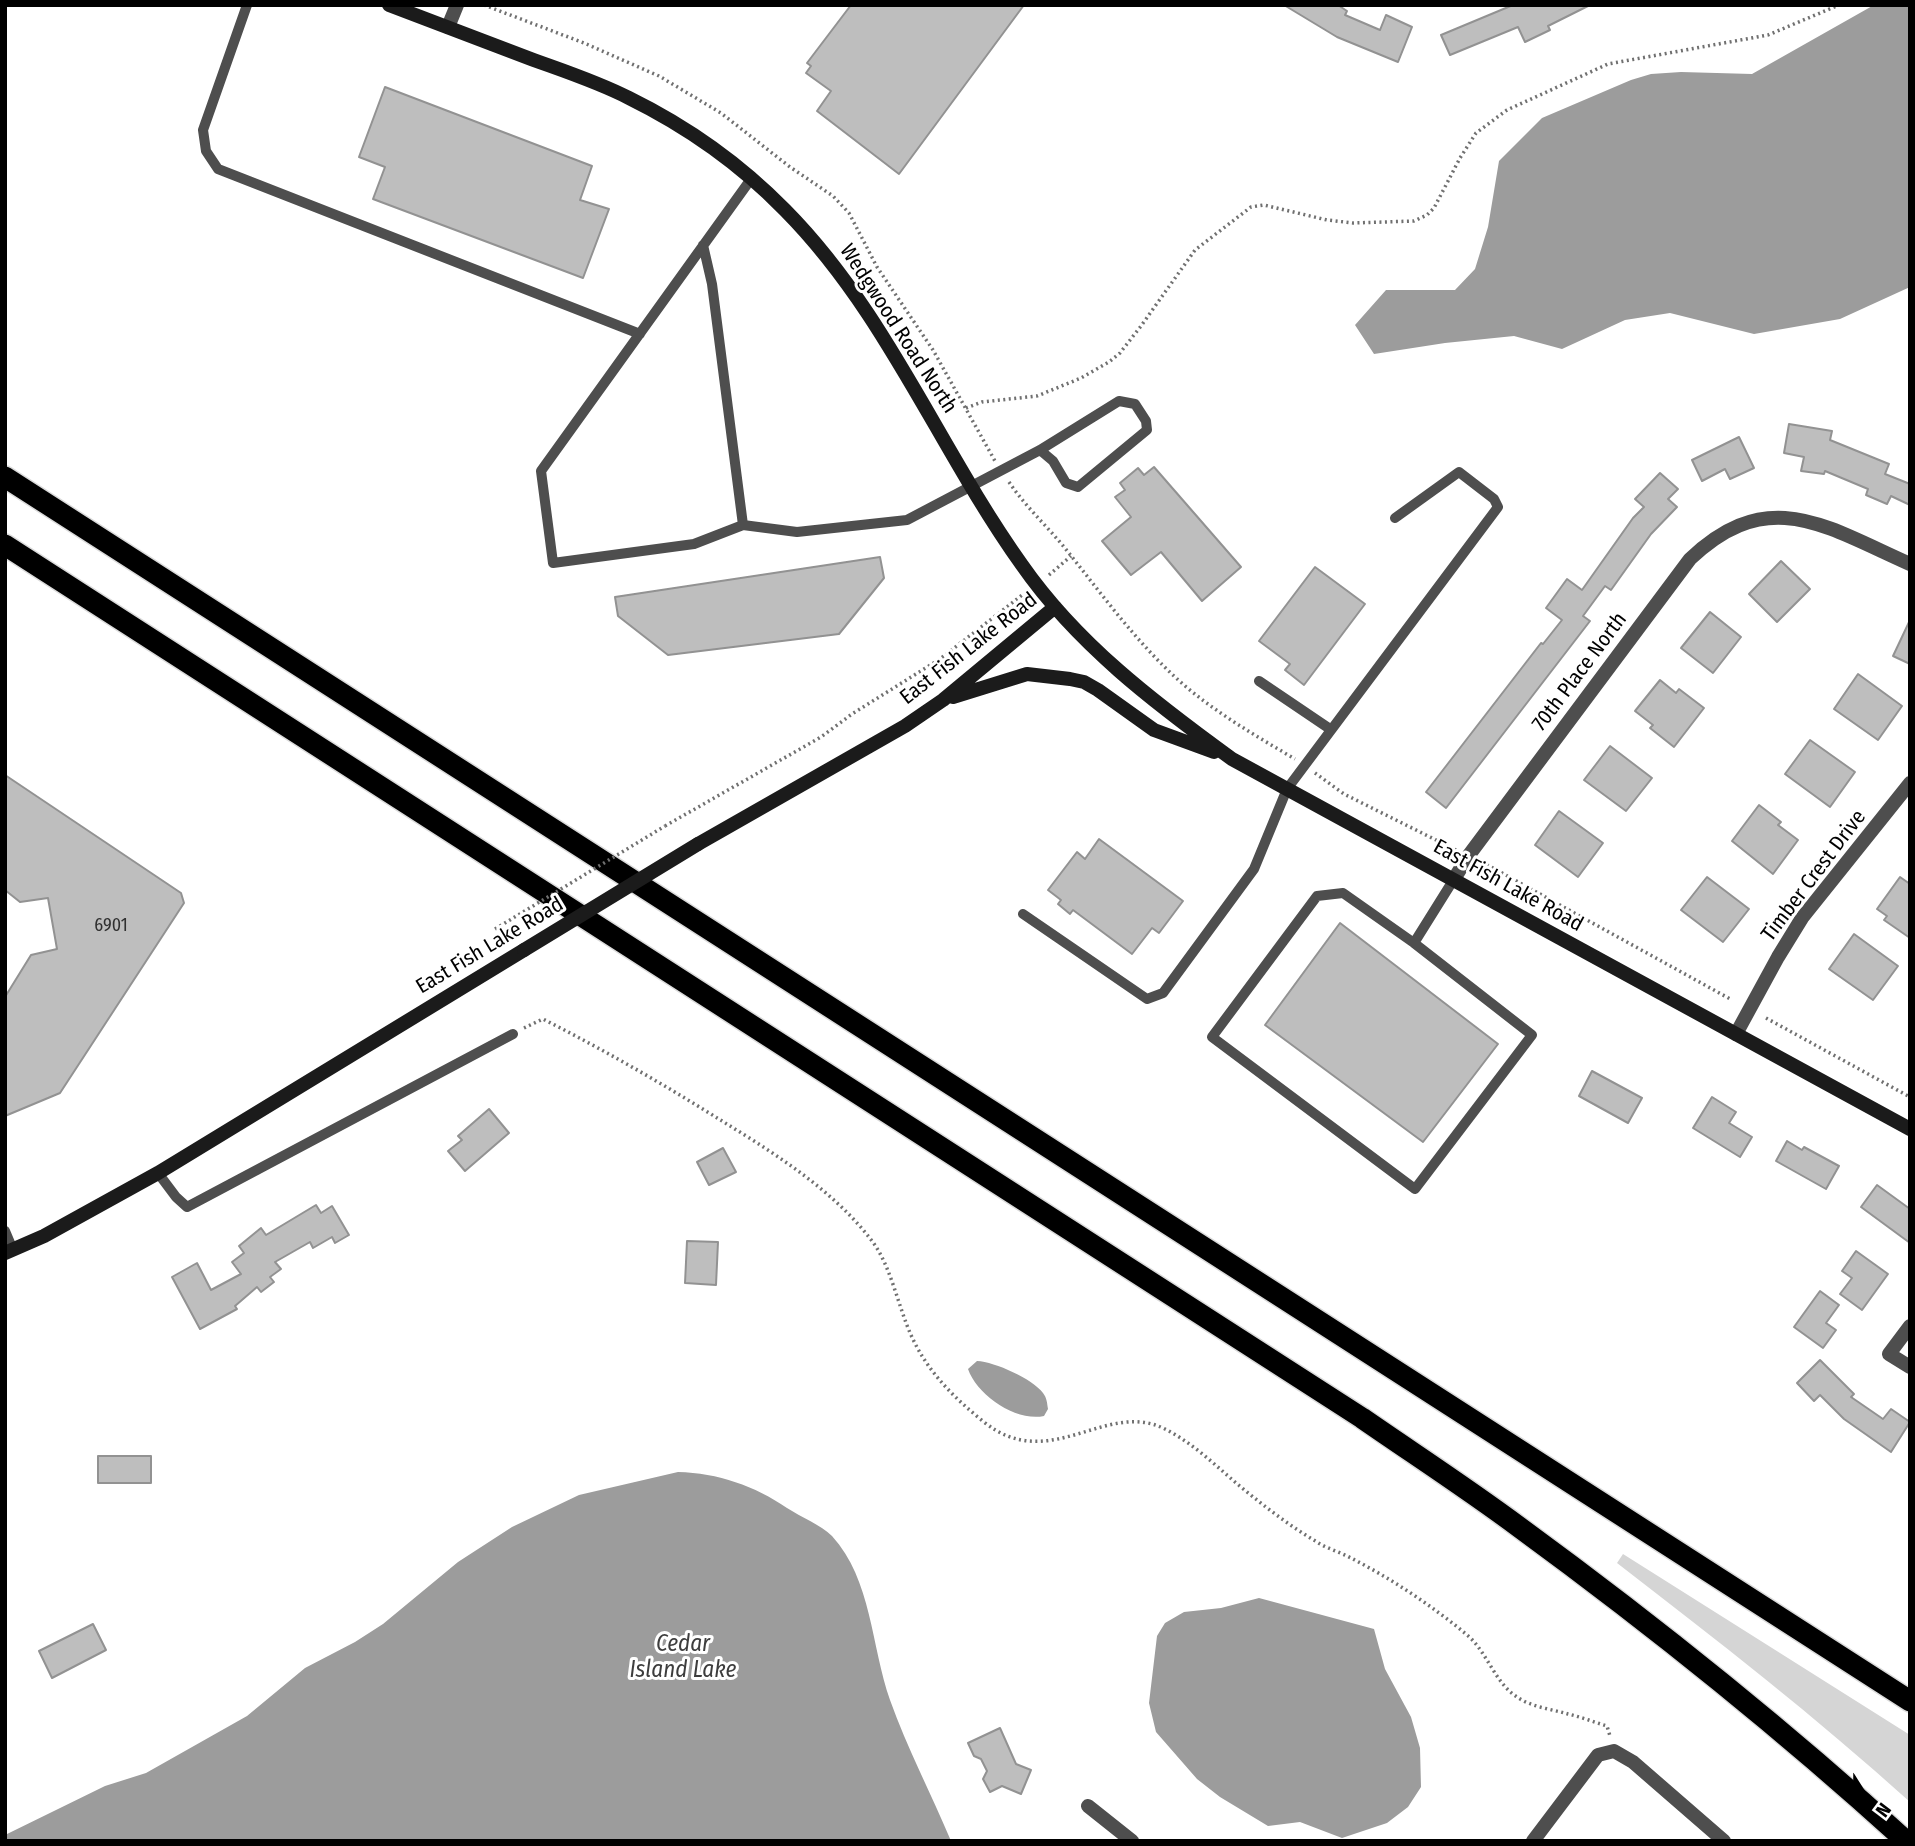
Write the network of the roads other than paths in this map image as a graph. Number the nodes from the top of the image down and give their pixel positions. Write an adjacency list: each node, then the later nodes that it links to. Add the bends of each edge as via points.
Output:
1 (247, 5): 7 (lane, via 203,130 206,151 218,169)
2 (389, 5): 4 (street, Wedgwood Road North)
3 (457, 5): 4 (street)
4 (448, 27): 5 (street, Wedgwood Road North, via 629,98 685,130)
5 (751, 179): 6 (lane); 10 (street, Wedgwood Road North, via 828,256 859,298)
6 (703, 245): 7 (lane); 12 (lane)
7 (640, 334): 12 (lane, via 541,471 553,564 694,544)
8 (1040, 450): 8 (lane, via 1066,483 1078,486 1147,429 1146,421 1135,404 1119,401); 10 (lane)
9 (5, 477): 33 (highway)
10 (972, 485): 12 (lane, via 907,520 797,532); 15 (street, Wedgwood Road North, via 1004,539)
11 (1395, 517): 18 (lane, via 1459,472 1497,503)
12 (743, 525)
13 (5, 545): 38 (highway, via 1362,1418 1517,1525 1661,1634 1803,1749)
14 (1910, 564): 22 (street, 70th Place North, via 1818,524 1790,517 1763,518 1711,539 1690,559)
15 (1055, 607): 17 (street, East Fish Lake Road); 19 (street, East Fish Lake Road, via 1143,692)
16 (1259, 681): 18 (lane)
17 (943, 700): 19 (street, via 1027,674 1070,679 1098,690 1154,730); 28 (street, East Fish Lake Road, bridge)
18 (1331, 729): 21 (lane)
19 (1232, 759): 21 (street, East Fish Lake Road)
20 (1910, 783): 26 (street, Timber Crest Drive, via 1802,918)
21 (1287, 789): 22 (street, East Fish Lake Road); 23 (lane, via 1254,869 1163,993 1147,999)
22 (1454, 879): 24 (lane); 26 (street, East Fish Lake Road)
23 (1023, 914)
24 (1414, 943): 24 (lane, via 1532,1035 1415,1189 1212,1037 1317,896 1343,893)
25 (513, 1034): 28 (lane, via 187,1207)
26 (1736, 1034): 27 (street, East Fish Lake Road)
27 (1910, 1129)
28 (159, 1172): 30 (street, East Fish Lake Road)
29 (5, 1231): 30 (lane)
30 (9, 1252)
31 (1910, 1326): 32 (street, via 1889,1354)
32 (1910, 1367)
33 (1910, 1701)
34 (1088, 1806): 35 (street)
35 (1132, 1841)
36 (1533, 1841): 37 (street, via 1598,1755 1614,1751 1633,1762)
37 (1724, 1841)
38 (1906, 1841)

